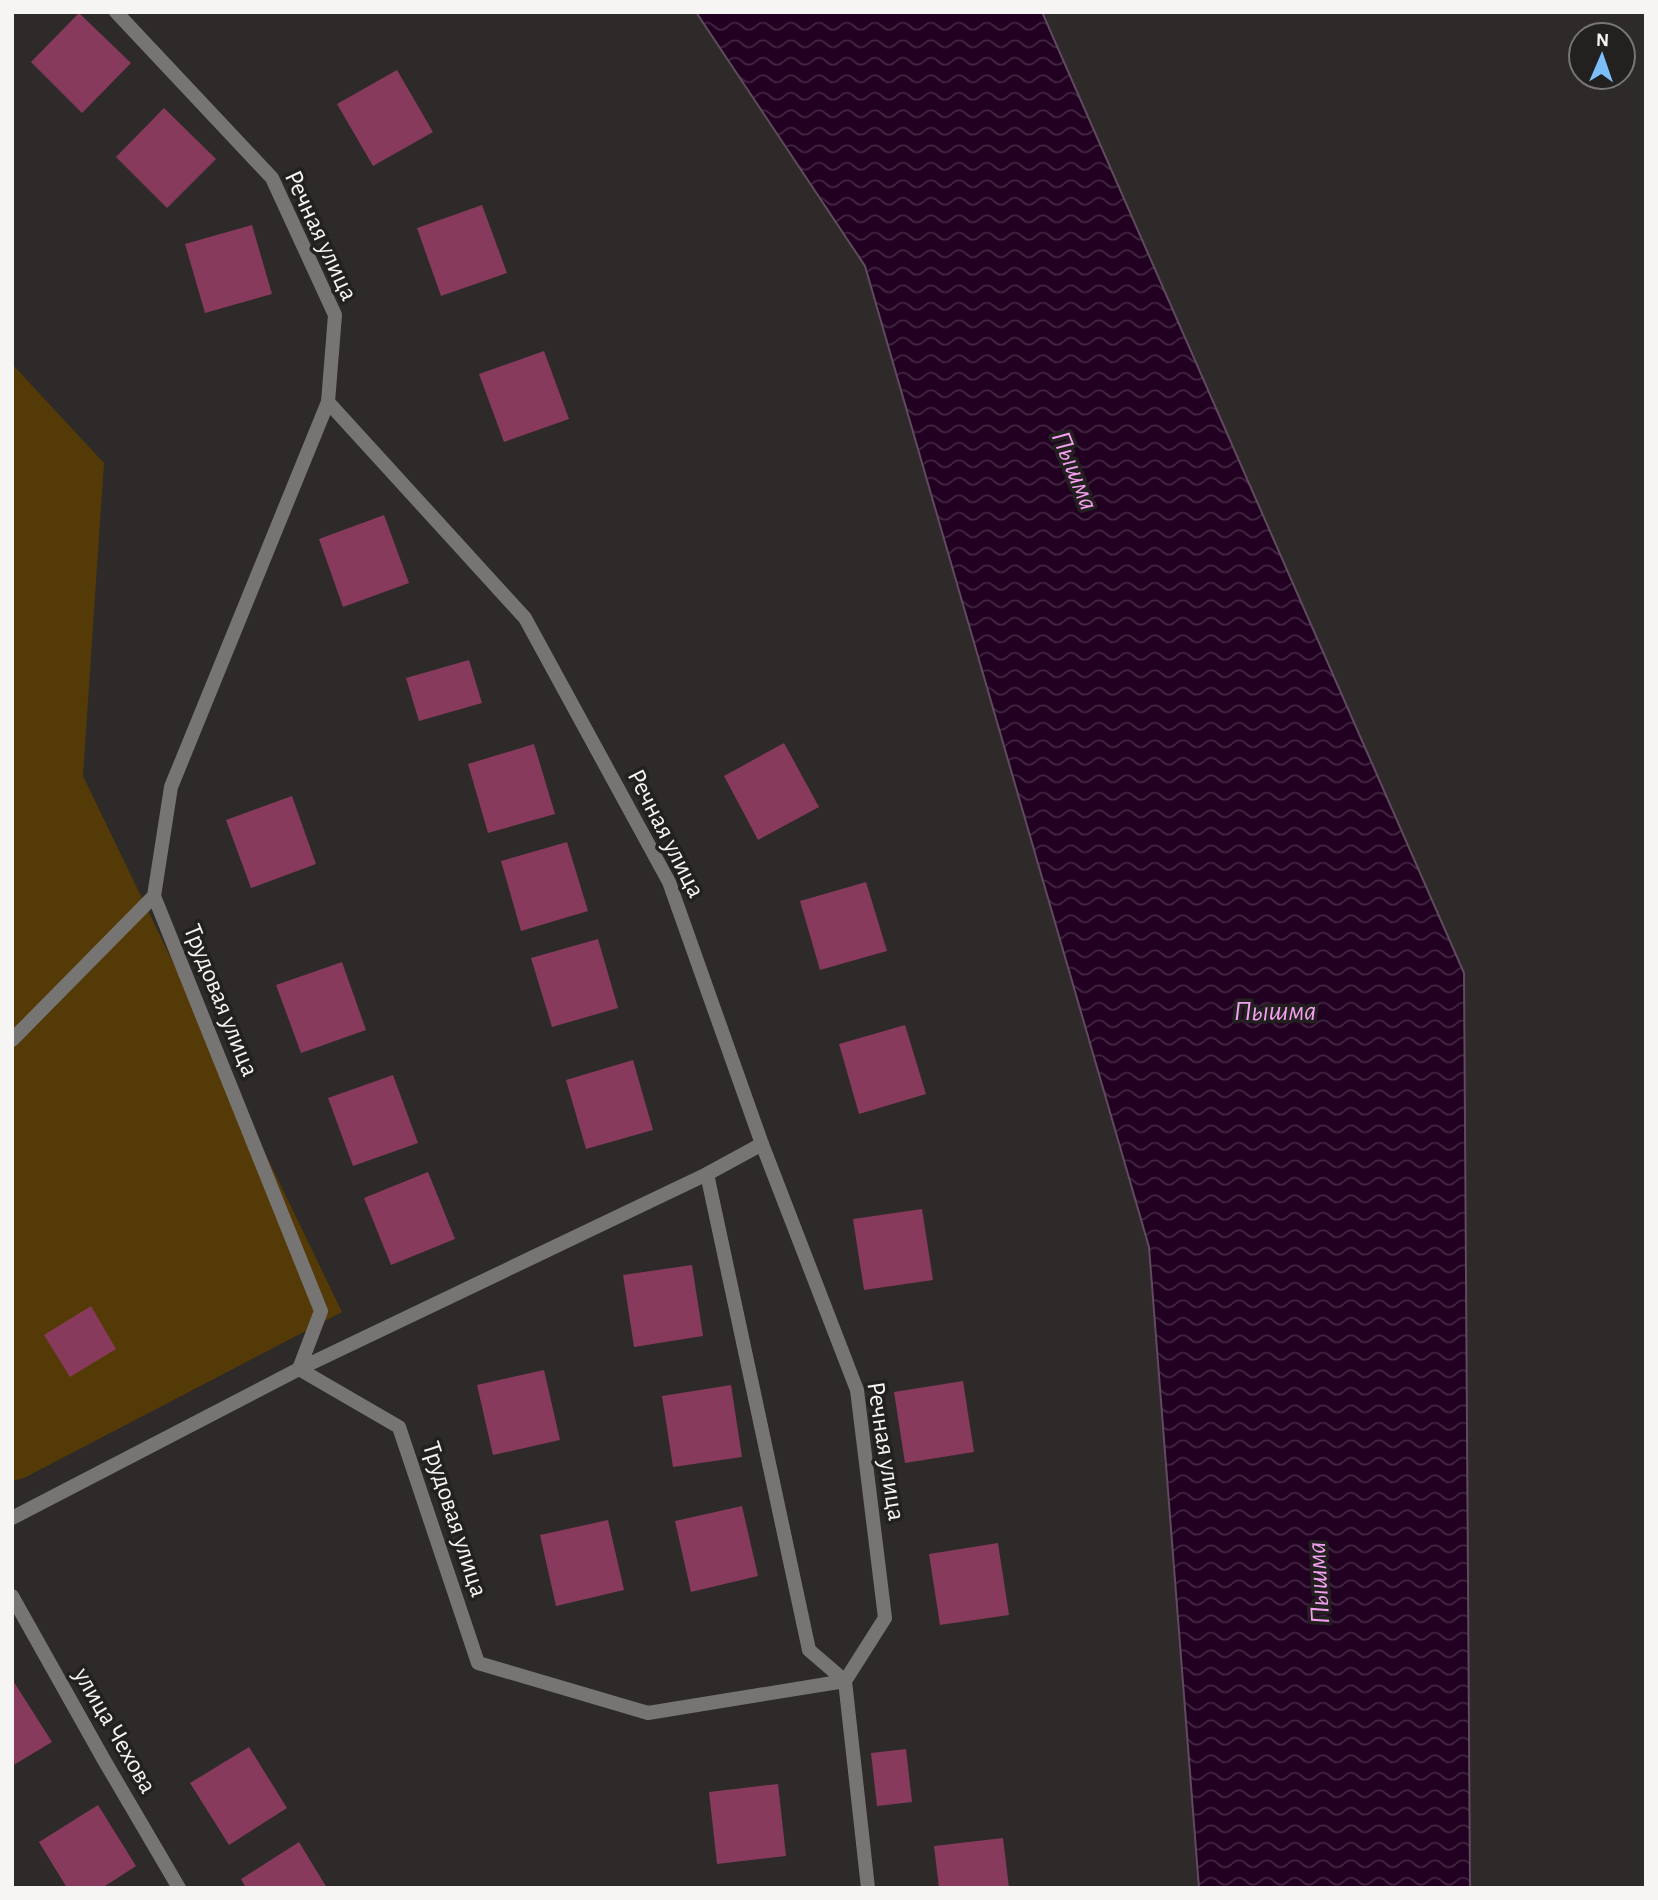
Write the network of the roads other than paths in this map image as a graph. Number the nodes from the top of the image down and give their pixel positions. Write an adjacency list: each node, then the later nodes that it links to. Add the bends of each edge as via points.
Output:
1 (116, 12): 2 (street, Речная улица, via 272,178 335,315)
2 (328, 402): 3 (street, via 171,787); 5 (street, Речная улица, via 525,618 669,882)
3 (154, 896): 4 (street); 7 (street, Трудовая улица, via 321,1311)
4 (12, 1040)
5 (762, 1144): 6 (street); 10 (street, Речная улица, via 857,1390 885,1618)
6 (707, 1174): 7 (street); 10 (street, via 808,1650)
7 (299, 1369): 8 (street); 10 (street, Трудовая улица, via 399,1427 478,1663 648,1713)
8 (12, 1518)
9 (12, 1595): 11 (street, улица Чехова)
10 (845, 1681): 12 (street)
11 (179, 1888)
12 (868, 1888)

